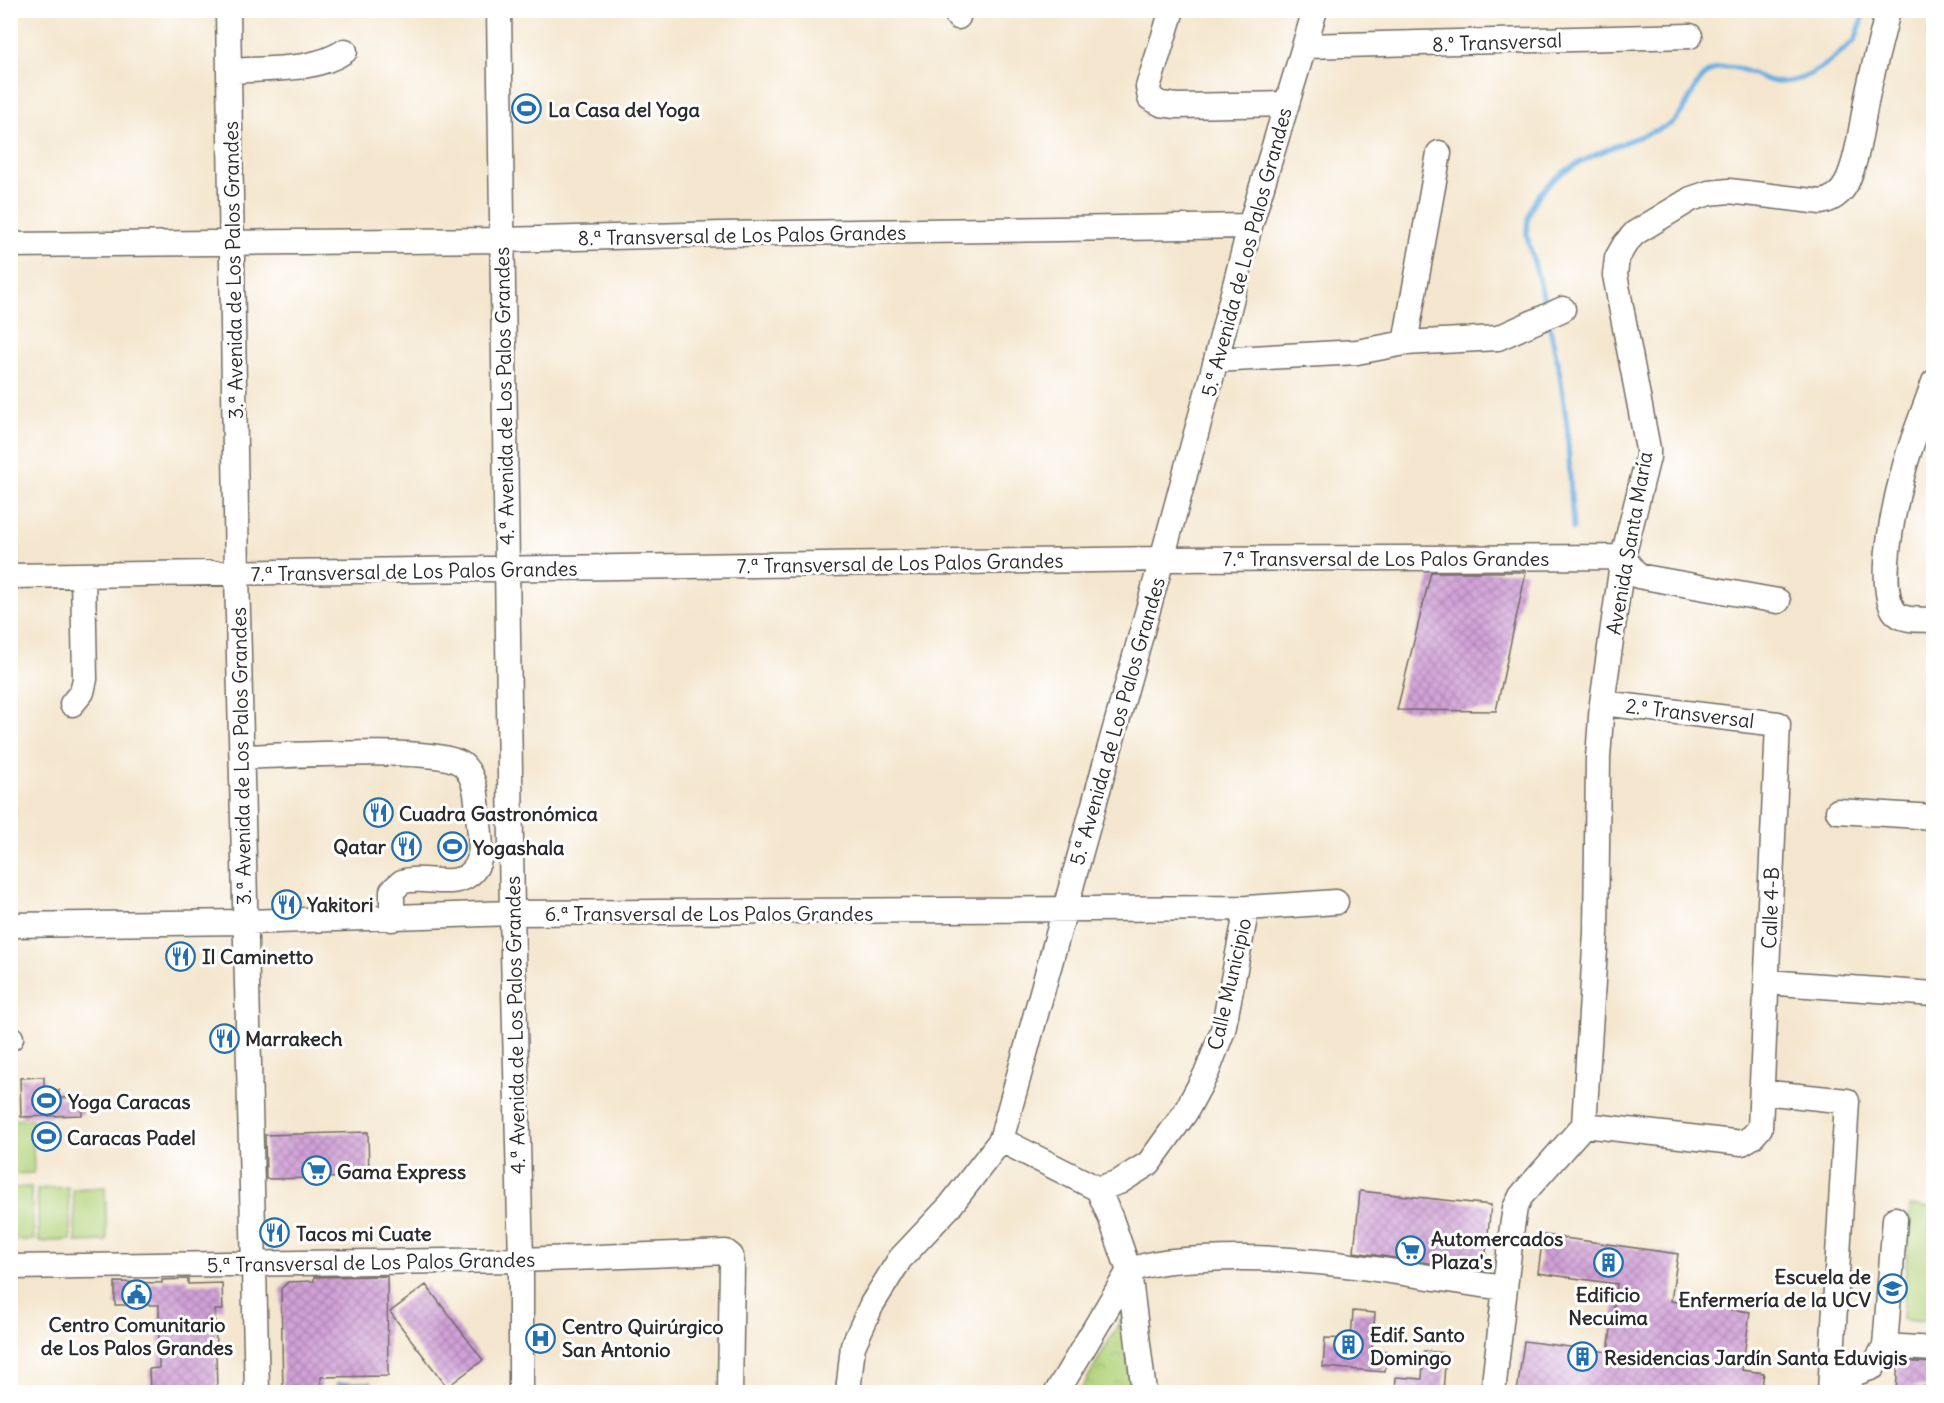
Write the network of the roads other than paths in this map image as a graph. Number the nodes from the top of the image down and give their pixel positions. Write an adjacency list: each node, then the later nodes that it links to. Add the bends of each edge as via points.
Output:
1 (228, 10): 9 (street, 3.ª Avenida de Los Palos Grandes)
2 (499, 10): 13 (street, 4.ª Avenida de Los Palos Grandes)
3 (1172, 10): 10 (street, via 1148,87 1150,98 1176,106)
4 (1315, 10): 7 (street, 5.ª Avenida de Los Palos Grandes)
5 (1888, 10): 20 (street, Avenida Santa María, via 1854,161 1840,192 1821,202 1729,191 1709,193 1690,199 1635,233 1617,258 1618,293 1648,448)
6 (1690, 36): 7 (street, 8.° Transversal)
7 (1305, 46): 10 (street, 5.ª Avenida de Los Palos Grandes)
8 (345, 51): 9 (street, via 332,60 314,64)
9 (230, 71): 14 (street, 3.ª Avenida de Los Palos Grandes)
10 (1287, 104): 12 (street, 5.ª Avenida de Los Palos Grandes)
11 (1439, 153): 17 (street)
12 (1250, 226): 13 (street, 8.ª Transversal de Los Palos Grandes); 18 (street, 5.ª Avenida de Los Palos Grandes)
13 (502, 240): 14 (street, 8.ª Transversal de Los Palos Grandes); 22 (street, 4.ª Avenida de Los Palos Grandes)
14 (233, 244): 15 (street, 8.ª Transversal de Los Palos Grandes); 23 (street, 3.ª Avenida de Los Palos Grandes)
15 (10, 245)
16 (1563, 309): 17 (street, via 1498,338)
17 (1405, 343): 18 (street, via 1358,352)
18 (1216, 360): 21 (street, 5.ª Avenida de Los Palos Grandes)
19 (1934, 382): 27 (street, via 1904,469 1886,564 1889,602 1896,614)
20 (1623, 557): 21 (street, 7.ª Transversal de Los Palos Grandes); 26 (street, via 1638,576); 28 (street, Avenida Santa María)
21 (1162, 559): 22 (street, 7.ª Transversal de Los Palos Grandes); 36 (street, 5.ª Avenida de Los Palos Grandes)
22 (507, 570): 23 (street, 7.ª Transversal de Los Palos Grandes); 37 (street, 4.ª Avenida de Los Palos Grandes)
23 (237, 574): 25 (street, 7.ª Transversal de Los Palos Grandes); 31 (street, 3.ª Avenida de Los Palos Grandes)
24 (10, 576): 25 (street, 7.ª Transversal de Los Palos Grandes)
25 (83, 576): 29 (street, via 85,679 82,692)
26 (1778, 601)
27 (1934, 620)
28 (1602, 703): 30 (street, 2.° Transversal); 44 (street, Avenida Santa María, via 1596,933)
29 (72, 704)
30 (1778, 724): 41 (street, Calle 4-B)
31 (242, 757): 38 (street, via 387,752 437,757 464,766 476,790 479,863 471,874 457,880 401,882 392,891); 39 (street, 3.ª Avenida de Los Palos Grandes)
32 (1838, 811): 33 (street)
33 (1934, 818)
34 (1336, 902): 35 (street, 6.ª Transversal de Los Palos Grandes)
35 (1247, 908): 36 (street, 6.ª Transversal de Los Palos Grandes); 46 (street, Calle Municipio, via 1223,1030 1191,1103 1149,1163 1119,1182)
36 (1065, 910): 37 (street, 6.ª Transversal de Los Palos Grandes); 45 (street, 5.ª Avenida de Los Palos Grandes)
37 (512, 914): 38 (street, 6.ª Transversal de Los Palos Grandes); 48 (street, 4.ª Avenida de Los Palos Grandes)
38 (392, 919): 39 (street, 6.ª Transversal de Los Palos Grandes)
39 (245, 922): 40 (street, 6.ª Transversal de Los Palos Grandes); 49 (street, 3.ª Avenida de Los Palos Grandes)
40 (10, 925)
41 (1767, 982): 42 (street); 43 (street, Calle 4-B)
42 (1934, 994)
43 (1762, 1092): 44 (street, Calle 4-B, via 1760,1128 1742,1143); 62 (street, via 1847,1101)
44 (1584, 1125): 52 (street, via 1521,1196 1515,1208)
45 (1001, 1140): 46 (street); 58 (street, 5.ª Avenida de Los Palos Grandes, via 950,1206 900,1259 853,1346)
46 (1098, 1189): 51 (street)
47 (1895, 1219): 53 (street)
48 (521, 1260): 49 (street, 5.ª Transversal de Los Palos Grandes); 56 (street, 4.ª Avenida de Los Palos Grandes); 57 (street, 5.ª Transversal de Los Palos Grandes, via 726,1252 731,1256)
49 (254, 1264): 50 (street, 5.ª Transversal de Los Palos Grandes); 55 (street, 3.ª Avenida de Los Palos Grandes)
50 (10, 1268)
51 (1129, 1271): 52 (street, via 1145,1264 1235,1257 1307,1260); 59 (street); 60 (street)
52 (1505, 1288): 61 (street)
53 (1885, 1346): 54 (street); 63 (street, via 1873,1366 1850,1373)
54 (1934, 1349)
55 (257, 1392)
56 (522, 1392)
57 (730, 1392)
58 (848, 1392)
59 (1057, 1392)
60 (1144, 1392)
61 (1493, 1392)
62 (1830, 1392)
63 (1848, 1392)

